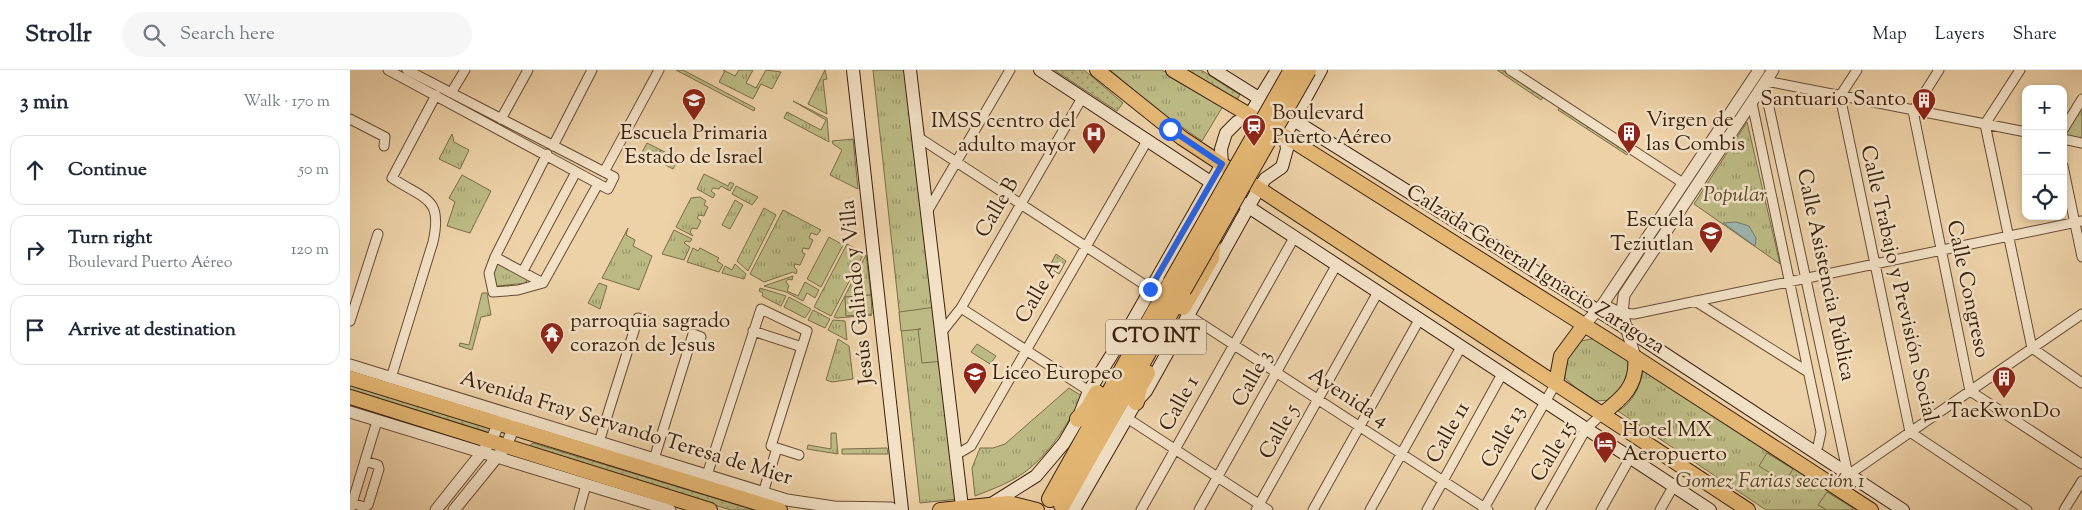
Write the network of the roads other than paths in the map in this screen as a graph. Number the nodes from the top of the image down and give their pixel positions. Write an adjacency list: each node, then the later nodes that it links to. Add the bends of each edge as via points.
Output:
1 (388, 70): 25 (street)
2 (408, 70): 24 (street)
3 (465, 70): 24 (street)
4 (528, 70): 36 (street)
5 (592, 70): 47 (street)
6 (659, 70): 52 (street)
7 (853, 70): 160 (main road, Jesús Galindo y Villa)
8 (910, 70): 42 (main road)
9 (1010, 70): 49 (street)
10 (1040, 70): 27 (main road)
11 (1098, 70): 50 (main road, via 1158,120)
12 (1173, 70): 34 (main road, Calzada General Ignacio Zaragoza)
13 (1214, 70): 28 (main road, Calzada General Ignacio Zaragoza)
14 (1277, 70): 28 (main road, CTO INT)
15 (1292, 70): 22 (main road, via 1304,75); 76 (highway, CTO INT, bridge)
16 (1510, 70): 55 (street)
17 (1759, 70): 55 (street)
18 (1773, 70): 23 (street)
19 (1857, 70): 26 (street)
20 (1940, 70): 32 (street)
21 (2020, 70): 39 (street)
22 (1316, 72): 37 (main road, CTO INT); 65 (highway, CTO INT, bridge)
23 (1765, 83): 26 (street); 30 (street); 73 (street, Calle Asistencia Pública)
24 (452, 93): 31 (street)
25 (436, 95): 33 (street); 105 (street, via 392,178 425,198 437,213 434,242)
26 (1840, 96): 32 (street); 71 (street, Calle Trabajo y Previsión Social)
27 (1082, 98): 44 (main road); 58 (street, Calle B)
28 (1259, 99): 34 (main road, CTO INT); 37 (main road, Calzada General Ignacio Zaragoza)
29 (2082, 99): 38 (street)
30 (1752, 103): 74 (street, Calle Asistencia Pública); 82 (street, via 1624,295)
31 (476, 106): 33 (street); 36 (street)
32 (1913, 110): 39 (street); 67 (street, Calle Congreso)
33 (471, 114): 48 (street)
34 (1249, 116): 41 (main road, Calzada General Ignacio Zaragoza); 50 (main road, CTO INT, via 1226,133 1221,149)
35 (350, 119): 46 (street, via 385,137)
36 (501, 119): 47 (street)
37 (1293, 120): 41 (main road, CTO INT); 80 (main road, Calzada General Ignacio Zaragoza)
38 (2067, 123)
39 (1985, 124): 40 (street); 64 (street)
40 (2022, 131)
41 (1285, 136): 57 (main road, CTO INT, via 1287,148 1282,167 1265,179); 88 (main road, Calzada General Ignacio Zaragoza)
42 (918, 137): 49 (street); 60 (main road)
43 (2067, 140): 45 (street)
44 (1147, 141): 54 (main road); 66 (street, Calle A)
45 (2082, 143)
46 (384, 146)
47 (552, 146): 52 (street)
48 (547, 154): 51 (street); 68 (street)
49 (956, 162): 58 (street); 60 (street)
50 (1222, 164): 54 (main road, CTO INT); 57 (main road)
51 (576, 172): 56 (street); 72 (street)
52 (604, 172): 56 (street, via 614,177 608,189)
53 (2065, 175): 61 (street)
54 (1212, 182): 59 (main road); 77 (main road, CTO INT)
55 (1683, 183): 80 (street)
56 (598, 184): 75 (street)
57 (1259, 188): 59 (main road, CTO INT); 106 (main road)
58 (1020, 204): 66 (street); 81 (street, Calle B)
59 (1248, 207): 63 (main road); 84 (main road, CTO INT)
60 (927, 212): 92 (main road)
61 (2078, 222): 64 (street); 69 (street)
62 (378, 234): 85 (street)
63 (1295, 236): 70 (main road); 94 (street, Calle 1)
64 (2008, 236): 67 (street); 97 (street)
65 (1213, 237): 76 (highway, CTO INT, bridge); 113 (highway, via 1211,258 1139,387)
66 (1085, 246): 77 (street); 98 (street, Calle A)
67 (1941, 250): 71 (street); 108 (street, Calle Congreso)
68 (495, 257): 72 (street); 75 (street, via 489,274 493,292)
69 (2082, 257)
70 (1337, 264): 78 (main road); 101 (street, Calle 3)
71 (1874, 264): 73 (street); 123 (street, Calle Trabajo y Previsión Social)
72 (523, 271): 75 (street)
73 (1806, 277): 74 (street); 139 (street, Calle Asistencia Pública)
74 (1790, 281): 79 (street); 102 (street, Calle Asistencia Pública)
75 (543, 283)
76 (1177, 287): 91 (highway, CTO INT); 150 (highway, CTO INT)
77 (1150, 289): 109 (main road, CTO INT)
78 (1378, 292): 86 (main road); 111 (street, Calle 5)
79 (1695, 301): 82 (street, via 1634,314); 102 (street)
80 (1599, 307): 82 (street); 88 (street); 89 (main road, Calzada General Ignacio Zaragoza)
81 (961, 308): 92 (street, Calle B); 98 (street)
82 (1622, 313): 89 (street)
83 (2082, 314): 97 (street)
84 (1188, 315): 94 (street, Avenida 4); 113 (main road, CTO INT, via 1146,392)
85 (350, 320)
86 (1419, 320): 96 (main road); 121 (street)
87 (647, 321): 124 (street, via 638,318)
88 (1584, 324): 99 (main road, Calzada General Ignacio Zaragoza); 106 (main road, via 1561,356)
89 (1627, 330): 99 (street); 129 (main road, Calzada General Ignacio Zaragoza)
90 (754, 331): 95 (street); 95 (street, via 760,309 807,332); 138 (street)
91 (1143, 332): 118 (highway, via 1128,344 1088,409); 150 (highway, CTO INT)
92 (941, 333): 132 (main road)
93 (701, 337): 135 (street, via 693,334)
94 (1234, 344): 101 (street, Avenida 4); 128 (street, Calle 1)
95 (802, 347): 127 (street, via 771,446)
96 (1461, 347): 103 (main road); 130 (street)
97 (2032, 348): 107 (street); 108 (street)
98 (1026, 350): 109 (street); 132 (street, Calle A, via 971,446)
99 (1635, 357): 115 (main road, via 1637,370 1633,385 1624,397); 173 (main road, Calzada General Ignacio Zaragoza)
100 (350, 365): 105 (street, Avenida Fray Servando Teresa de Mier)
101 (1276, 372): 111 (street, Avenida 4); 140 (street, Calle 3)
102 (1808, 372): 129 (street, Calle Asistencia Pública, via 1821,432)
103 (1502, 374): 112 (main road); 141 (street, Calle 11)
104 (350, 378): 116 (main road, Avenida Fray Servando Teresa de Mier)
105 (391, 378): 116 (street, Avenida Fray Servando Teresa de Mier)
106 (1556, 383): 112 (street, Calle 13); 115 (main road)
107 (2082, 383)
108 (1970, 390): 123 (street); 137 (street, Calle Congreso)
109 (1089, 391): 118 (main road, CTO INT)
110 (350, 397): 126 (main road)
111 (1318, 399): 121 (street, Avenida 4); 151 (street, Calle 5)
112 (1544, 401): 122 (main road); 152 (street, Calle 13)
113 (1136, 402): 117 (main road, CTO INT)
114 (350, 412): 119 (street)
115 (1602, 414): 122 (street, Calle 15); 172 (main road)
116 (502, 418): 120 (main road, Avenida Fray Servando Teresa de Mier); 126 (street)
117 (1127, 418): 128 (street); 150 (main road, CTO INT)
118 (1078, 419): 146 (main road, CTO INT, via 1046,466 1018,489)
119 (377, 421): 126 (street); 136 (street)
120 (516, 422): 124 (street, Avenida Fray Servando Teresa de Mier); 125 (street); 158 (main road, Avenida Fray Servando Teresa de Mier)
121 (1360, 426): 130 (street, Avenida 4); 165 (street)
122 (1586, 429): 134 (main road); 168 (street, Calle 15)
123 (1910, 432): 139 (street); 175 (street, Calle Trabajo y Previsión Social)
124 (598, 442): 135 (street, Avenida Fray Servando Teresa de Mier)
125 (506, 446): 126 (main road); 133 (street); 157 (main road)
126 (487, 447): 133 (street); 153 (street)
127 (777, 448): 131 (street); 145 (street)
128 (1175, 449): 140 (street); 162 (street, Calle 1)
129 (1813, 451): 139 (main road, Calzada General Ignacio Zaragoza)
130 (1402, 453): 141 (street, Avenida 4); 166 (street)
131 (799, 455)
132 (956, 455): 149 (main road)
133 (498, 457): 143 (street); 154 (street)
134 (1630, 458): 144 (main road); 169 (street)
135 (654, 459): 138 (street, Avenida Fray Servando Teresa de Mier)
136 (365, 460): 147 (street); 147 (street, via 378,465 379,469 368,505)
137 (2082, 464)
138 (707, 475): 145 (street, Avenida Fray Servando Teresa de Mier)
139 (1848, 475): 174 (main road, Calzada General Ignacio Zaragoza)
140 (1217, 477): 151 (street); 163 (street, Calle 3)
141 (1443, 480): 152 (street, Avenida 4); 167 (street, Calle 11)
142 (2082, 481): 176 (street)
143 (586, 485): 148 (street); 155 (street)
144 (1673, 487): 170 (street); 171 (main road)
145 (763, 493): 159 (street, Avenida Fray Servando Teresa de Mier, via 821,506)
146 (993, 503): 149 (main road); 150 (main road)
147 (351, 506)
148 (640, 506): 156 (street)
149 (962, 507): 161 (main road)
150 (1052, 507)
151 (1258, 507): 164 (street)
152 (1485, 509)
153 (436, 510)
154 (454, 510)
155 (578, 510)
156 (670, 510)
157 (710, 510)
158 (780, 510)
159 (894, 510)
160 (902, 510)
161 (940, 510)
162 (1140, 510)
163 (1199, 510)
164 (1268, 510)
165 (1313, 510)
166 (1370, 510)
167 (1427, 510)
168 (1540, 510)
169 (1601, 510)
170 (1660, 510)
171 (1710, 510)
172 (1748, 510)
173 (1870, 510)
174 (1903, 510)
175 (2028, 510)
176 (2064, 510)

